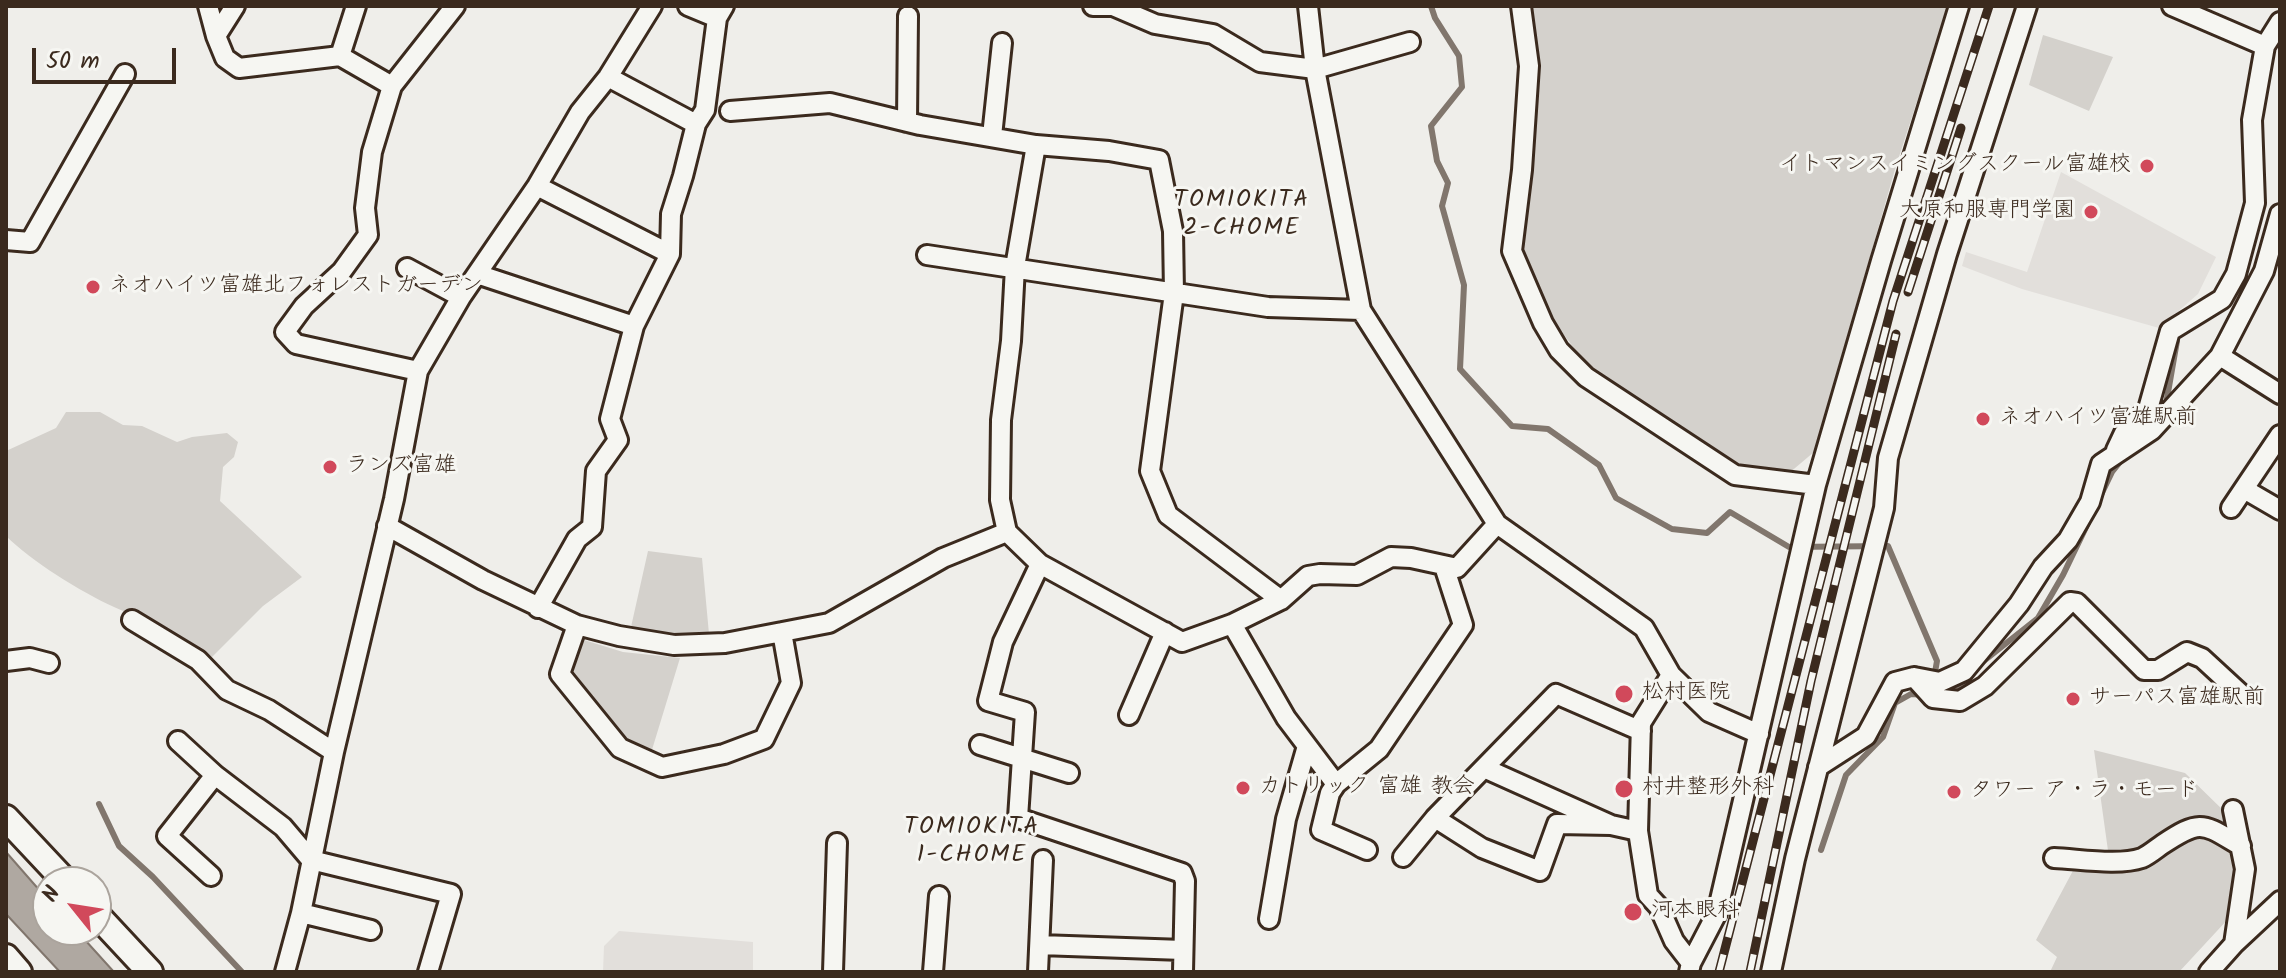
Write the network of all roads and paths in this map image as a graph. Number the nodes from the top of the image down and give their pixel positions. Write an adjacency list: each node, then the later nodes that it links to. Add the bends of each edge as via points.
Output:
1 (208, 6): 17 (street)
2 (235, 6): 17 (street)
3 (356, 6): 21 (street)
4 (455, 6): 25 (street)
5 (688, 6): 14 (street)
6 (1093, 6): 13 (street)
7 (1308, 6): 22 (street)
8 (1521, 6): 48 (street, via 1529,66 1512,251 1559,350 1586,377 1735,475)
9 (1959, 6): 48 (street)
10 (2027, 6): 77 (street, via 1888,458 1884,508)
11 (2172, 6): 20 (street)
12 (647, 8): 24 (street)
13 (1145, 11): 22 (street, via 1155,24 1213,34 1260,62)
14 (721, 12): 28 (street, via 705,110)
15 (908, 16): 27 (street)
16 (2280, 22): 20 (street)
17 (216, 36): 21 (street, via 225,58 239,68)
18 (1410, 42): 22 (street)
19 (1002, 43): 29 (street)
20 (2265, 46): 47 (street, via 2252,120 2255,203 2236,274 2222,299 2170,331 2148,409 2124,433)
21 (340, 56): 25 (street)
22 (1315, 69): 41 (street)
23 (125, 74): 33 (street, via 30,242)
24 (608, 77): 28 (street); 31 (street, via 580,112)
25 (392, 86): 44 (street, via 372,152 365,208 368,235 285,332 296,344)
26 (730, 111): 27 (street, via 830,103)
27 (907, 122): 29 (street)
28 (696, 124): 34 (street, via 671,214)
29 (992, 136): 30 (street)
30 (1036, 145): 36 (street); 39 (street, via 1159,160 1173,231)
31 (537, 186): 34 (street); 38 (street)
32 (2280, 214): 43 (street, via 2264,271)
33 (6, 240)
34 (670, 254): 42 (street)
35 (927, 255): 36 (street)
36 (1015, 267): 39 (street); 54 (street, via 1001,420 1000,500)
37 (407, 268): 40 (street)
38 (477, 274): 40 (street); 42 (street)
39 (1174, 293): 41 (street, via 1268,307); 57 (street, via 1150,471 1168,515)
40 (461, 297): 44 (street)
41 (1361, 310): 52 (street)
42 (634, 326): 58 (street, via 610,419 618,440 596,471 592,527 577,539)
43 (2220, 356): 45 (street); 47 (street, via 2152,430)
44 (418, 371): 53 (street)
45 (2280, 394)
46 (2280, 435): 49 (street)
47 (2115, 452): 67 (street, via 2101,464 2090,502 2068,540 1964,671 1940,682)
48 (1816, 485): 71 (street)
49 (2244, 489): 50 (street); 51 (street)
50 (2231, 508)
51 (2280, 510)
52 (1497, 524): 56 (street, via 1457,568); 66 (street, via 1644,628)
53 (387, 526): 58 (street); 75 (street)
54 (1007, 532): 55 (street); 62 (street, via 943,558 829,623)
55 (1040, 564): 63 (street); 76 (street, via 1003,642 988,701 1025,712)
56 (1444, 566): 57 (street, via 1391,557 1357,575 1308,576); 81 (street, via 1463,625 1379,749)
57 (1281, 600): 60 (street)
58 (538, 608): 61 (street)
59 (132, 620): 75 (street, via 198,660 227,690)
60 (1232, 624): 63 (street, via 1182,642); 74 (street)
61 (577, 625): 62 (street, via 674,645 725,643); 62 (street, via 560,674 620,748 662,767 764,739 791,683)
62 (782, 632)
63 (1165, 632): 69 (street)
64 (6, 661): 65 (street, via 30,658)
65 (49, 663)
66 (1671, 675): 70 (street); 71 (street, via 1709,712)
67 (1914, 677): 68 (street, via 1933,698 1960,701 1985,686 2070,602 2077,603 2144,670 2158,670 2187,652 2202,658); 77 (street, via 1895,682 1866,736)
68 (2240, 693)
69 (1129, 715)
70 (1641, 731): 78 (street, via 1556,694); 86 (street)
71 (1759, 734): 106 (street, via 1717,913)
72 (178, 741): 80 (street)
73 (980, 745): 76 (street)
74 (1307, 746): 81 (street); 99 (street, via 1286,819)
75 (334, 752): 92 (street)
76 (1023, 759): 79 (street); 104 (street, via 1018,818 1182,873)
77 (1818, 767): 115 (street)
78 (1484, 768): 84 (street); 85 (street)
79 (1069, 773)
80 (215, 775): 92 (street, via 283,827); 95 (street, via 167,836)
81 (1336, 784): 89 (street, via 1321,830)
82 (2233, 810): 88 (street)
83 (6, 818): 94 (main road)
84 (1435, 818): 85 (street, via 1482,848 1540,871 1557,824); 90 (street)
85 (1611, 825): 86 (street)
86 (1638, 831): 106 (street, via 1648,895)
87 (837, 843): 111 (street)
88 (2241, 846): 91 (street, via 2197,825 2143,857); 102 (street, via 2245,869)
89 (1367, 850)
90 (1403, 857)
91 (2054, 858)
92 (311, 860): 98 (street); 110 (street, via 451,894)
93 (1043, 860): 103 (street)
94 (51, 866)
95 (211, 876)
96 (939, 896): 112 (street)
97 (2280, 901): 102 (street)
98 (301, 913): 100 (street); 109 (street)
99 (1269, 919)
100 (371, 930)
101 (112, 931): 108 (main road)
102 (2234, 944): 116 (street)
103 (1040, 945): 104 (street); 113 (street)
104 (1183, 950): 114 (street)
105 (6, 957): 107 (main road)
106 (1690, 968)
107 (19, 972)
108 (150, 972)
109 (285, 972)
110 (428, 972)
111 (833, 972)
112 (933, 972)
113 (1038, 972)
114 (1183, 972)
115 (1771, 972)
116 (2209, 972)

